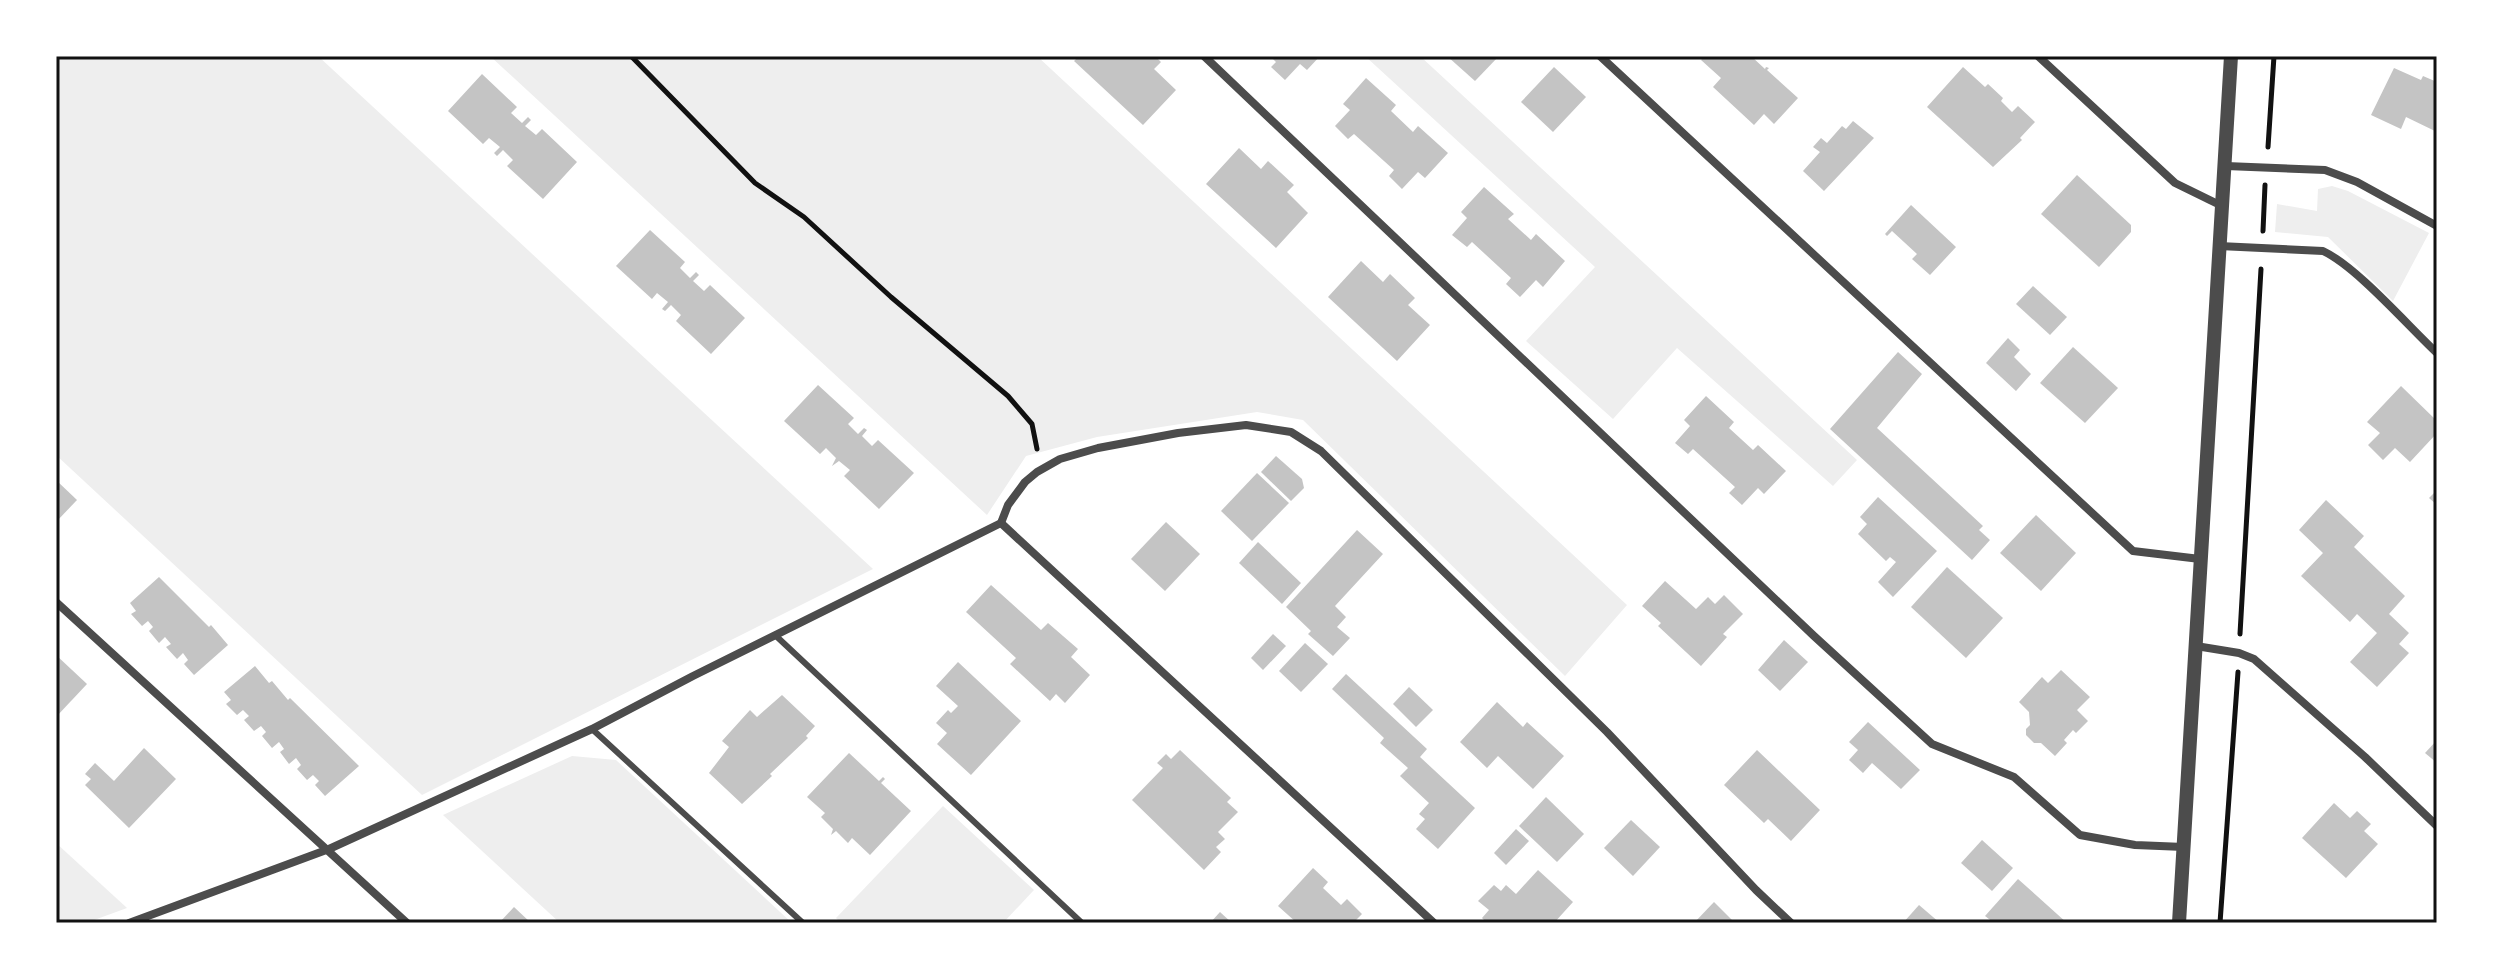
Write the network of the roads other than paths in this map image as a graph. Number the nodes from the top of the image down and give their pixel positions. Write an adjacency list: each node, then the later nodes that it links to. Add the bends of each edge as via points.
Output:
1 (1204, 56): 17 (street, via 1932,744 2014,777 2080,835)
2 (1600, 56): 11 (street, via 2133,551)
3 (2038, 56): 6 (street, via 2175,183)
4 (2231, 56): 5 (street)
5 (2226, 166): 6 (street); 7 (street, via 2325,170)
6 (2222, 206): 8 (street)
7 (2437, 226)
8 (2219, 246): 9 (street, via 2323,251); 11 (street)
9 (2437, 353)
10 (1001, 523): 13 (street); 23 (street); 24 (street, via 1025,482 1060,459 1178,433 1246,425 1291,432 1321,451 1607,732)
11 (2200, 559): 14 (street)
12 (56, 602): 18 (street)
13 (775, 635): 15 (street); 22 (lane)
14 (2196, 646): 16 (street, via 2239,653 2267,668); 17 (street)
15 (592, 729): 18 (street); 21 (lane)
16 (2437, 826)
17 (2184, 847): 25 (street)
18 (329, 849): 19 (street); 20 (street)
19 (129, 923)
20 (407, 923)
21 (803, 923)
22 (1082, 923)
23 (1434, 923)
24 (1791, 923)
25 (2179, 923)

